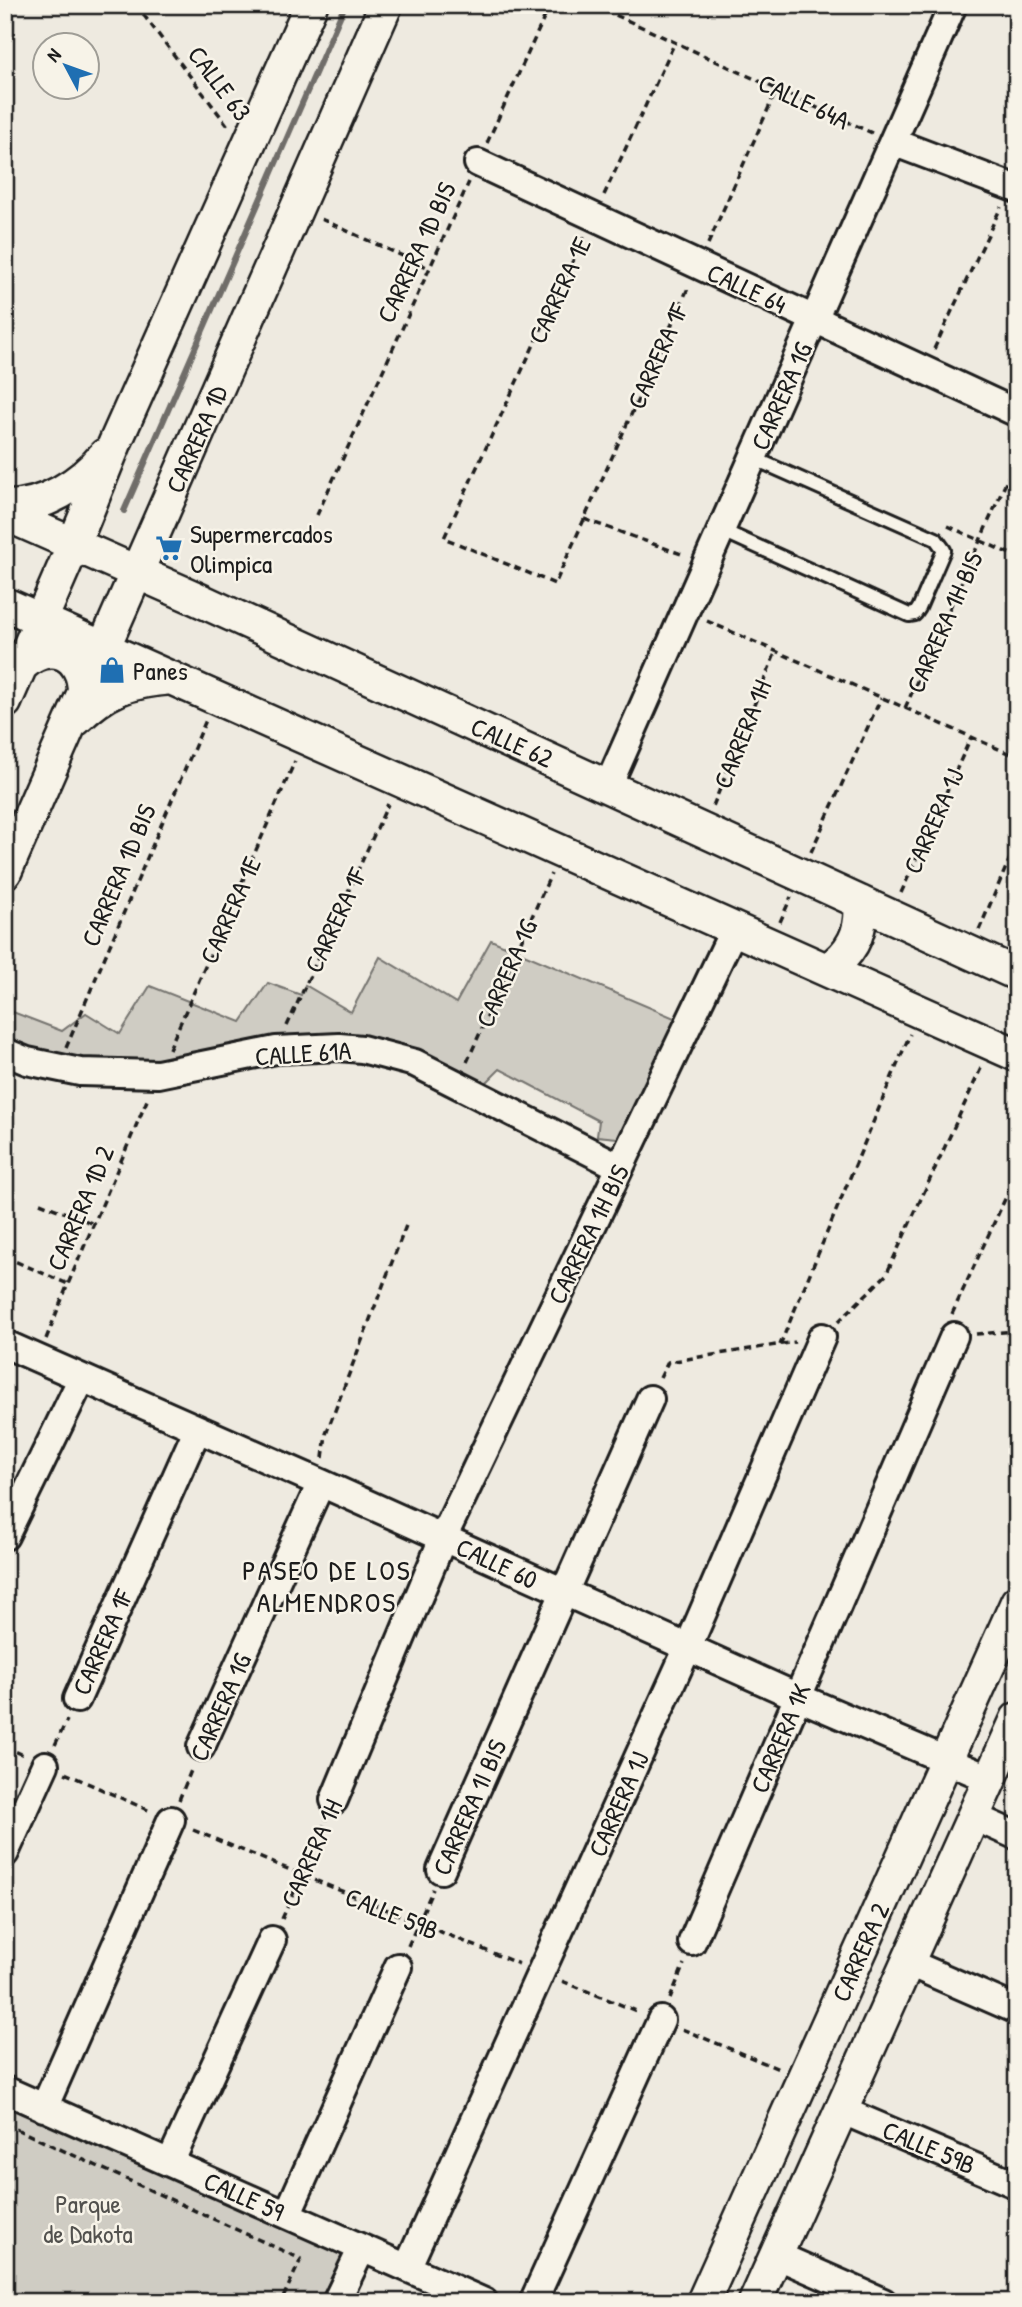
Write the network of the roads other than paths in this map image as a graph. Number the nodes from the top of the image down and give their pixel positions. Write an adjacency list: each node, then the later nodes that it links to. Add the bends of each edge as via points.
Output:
1 (311, 5): 9 (street)
2 (386, 5): 13 (street, CARRERA 1D)
3 (953, 5): 4 (street, CARRERA 1G)
4 (893, 142): 6 (street); 7 (street, CARRERA 1G)
5 (478, 163): 7 (street, CALLE 64)
6 (1013, 188)
7 (814, 319): 8 (street, CALLE 64); 10 (street, CARRERA 1G)
8 (1017, 413)
9 (115, 443): 11 (street, via 79,481 61,492 32,504); 15 (street)
10 (753, 458): 14 (street, CARRERA 1G); 14 (lane, via 936,539 944,550 919,608 909,615)
11 (5, 508)
12 (5, 514): 15 (street, CALLE 62)
13 (161, 517): 16 (street, CARRERA 1D); 17 (street, via 169,561)
14 (721, 530): 26 (street, CARRERA 1G)
15 (74, 544): 16 (street, CALLE 62); 19 (street)
16 (137, 572): 17 (street, CALLE 62); 20 (street, CARRERA 1D)
17 (193, 597): 26 (street, CALLE 62)
18 (5, 604): 19 (street)
19 (41, 620): 20 (street); 21 (street)
20 (104, 648): 22 (street); 23 (street, CARRERA 1D)
21 (10, 671): 23 (street, via 30,657 57,652 80,667); 24 (street)
22 (173, 678): 25 (street, via 116,688); 29 (street)
23 (84, 694): 25 (street, CARRERA 1D)
24 (5, 702)
25 (70, 725): 27 (street, CARRERA 1D)
26 (608, 786): 28 (street, CALLE 62)
27 (5, 872)
28 (860, 902): 30 (street, via 862,915 855,941); 31 (street, CALLE 62)
29 (734, 929): 30 (street); 34 (street, CARRERA 1H BIS)
30 (827, 970): 33 (street)
31 (1017, 974)
32 (5, 1052): 34 (street, CALLE 61A, via 57,1069 159,1074 276,1050 362,1049 415,1063)
33 (1017, 1055)
34 (620, 1167): 43 (street, CARRERA 1H BIS)
35 (822, 1336): 46 (street, CARRERA 1J)
36 (954, 1336): 47 (street, CARRERA 1K)
37 (5, 1344): 38 (street, CALLE 60)
38 (82, 1378): 40 (street, CALLE 60); 42 (street)
39 (650, 1399): 44 (street, CARRERA 1I BIS)
40 (197, 1430): 41 (street, CALLE 60); 48 (street, CARRERA 1F)
41 (321, 1483): 43 (street, CALLE 60); 50 (street, CARRERA 1G)
42 (5, 1536)
43 (443, 1538): 44 (street, CALLE 60); 54 (street, CARRERA 1H)
44 (563, 1593): 46 (street, CALLE 60); 59 (street, CARRERA 1I BIS)
45 (1017, 1602): 51 (street, CARRERA 2)
46 (688, 1647): 47 (street, CALLE 60); 74 (street, CARRERA 1J)
47 (798, 1698): 51 (street, CALLE 60); 61 (street, CARRERA 1K)
48 (77, 1699)
49 (1017, 1719): 53 (street, CARRERA 2)
50 (201, 1747)
51 (946, 1759): 53 (street, CALLE 60); 78 (street, CARRERA 2)
52 (45, 1765): 58 (street)
53 (990, 1779): 55 (street, CARRERA 2)
54 (334, 1800)
55 (972, 1816): 57 (street); 62 (street, CARRERA 2)
56 (171, 1821): 67 (street)
57 (1017, 1836)
58 (5, 1853)
59 (441, 1870)
60 (272, 1940): 69 (street, CARRERA 1H)
61 (692, 1942)
62 (907, 1962): 64 (street); 68 (street, CARRERA 2)
63 (398, 1967): 71 (street)
64 (1017, 2010)
65 (661, 2020): 77 (street)
66 (5, 2090): 67 (street, CALLE 59)
67 (44, 2108): 69 (street, CALLE 59)
68 (841, 2110): 70 (street, CALLE 59B); 73 (street, CARRERA 2)
69 (170, 2163): 71 (street, CALLE 59)
70 (1017, 2185)
71 (287, 2215): 72 (street, CALLE 59)
72 (362, 2248): 74 (street, CALLE 59); 75 (street)
73 (776, 2255): 79 (street, CARRERA 2); 80 (street)
74 (407, 2268): 76 (street, CALLE 59)
75 (337, 2302)
76 (484, 2302)
77 (533, 2302)
78 (703, 2302)
79 (755, 2302)
80 (883, 2302)

